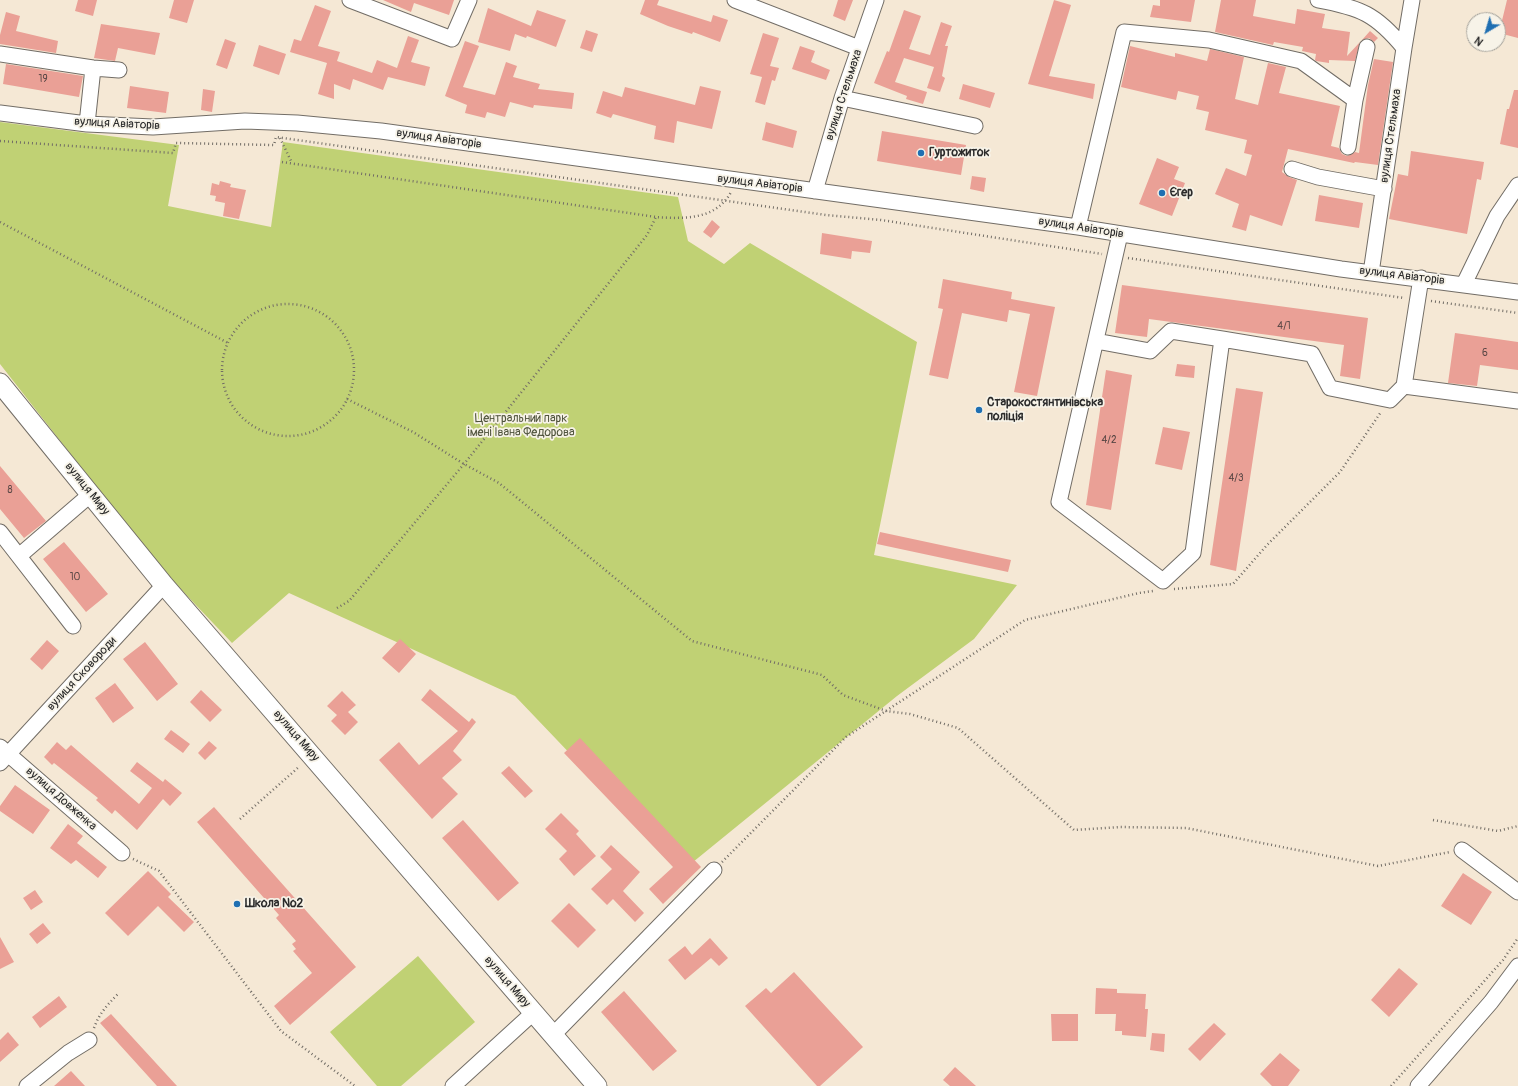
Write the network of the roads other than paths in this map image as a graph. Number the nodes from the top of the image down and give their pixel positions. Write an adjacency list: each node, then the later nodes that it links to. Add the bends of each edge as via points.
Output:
1 (350, 0): 2 (street, via 452,39)
2 (469, 0)
3 (736, 0): 8 (street)
4 (876, 0): 8 (street, вулиця Стельмаха)
5 (1318, 0): 9 (street, via 1352,6 1372,17 1390,31)
6 (1412, 0): 9 (street, вулиця Стельмаха)
7 (1368, 47): 14 (street)
8 (859, 48): 13 (street, вулиця Стельмаха)
9 (1404, 48): 21 (street, вулиця Стельмаха)
10 (0, 54): 11 (street)
11 (93, 68): 12 (street); 16 (street)
12 (119, 70)
13 (842, 98): 17 (street); 22 (street, вулиця Стельмаха)
14 (1355, 100): 18 (street); 23 (street, via 1301,61 1209,40 1124,32)
15 (0, 112): 16 (street, вулиця Авіаторів)
16 (87, 124): 22 (street, вулиця Авіаторів, via 153,127 244,121 297,123 381,131)
17 (975, 126)
18 (1348, 147)
19 (1292, 169): 21 (street, via 1318,177)
20 (1518, 185): 27 (street, via 1496,216)
21 (1384, 189): 25 (street, вулиця Стельмаха)
22 (815, 191): 23 (street, вулиця Авіаторів)
23 (1078, 227): 24 (street, вулиця Авіаторів)
24 (1120, 234): 25 (street, вулиця Авіаторів); 30 (street)
25 (1371, 273): 26 (street, вулиця Авіаторів)
26 (1421, 278): 27 (street, вулиця Авіаторів); 32 (street)
27 (1464, 284): 28 (street, вулиця Авіаторів)
28 (1518, 292)
29 (1222, 339): 30 (street, via 1171,331 1150,351); 30 (street, via 1194,553 1163,582 1060,502); 32 (street, via 1312,354 1330,388 1390,400)
30 (1096, 341)
31 (0, 383): 34 (main road, вулиця Миру)
32 (1404, 386): 33 (street)
33 (1518, 401)
34 (91, 494): 36 (street); 37 (main road, вулиця Миру)
35 (0, 532): 36 (street)
36 (19, 556): 38 (street)
37 (164, 584): 39 (street, вулиця Сковороди); 45 (main road, вулиця Миру)
38 (73, 626)
39 (3, 755): 41 (street, вулиця Довженка)
40 (1462, 850): 43 (street)
41 (122, 853)
42 (714, 870): 46 (street)
43 (1518, 892)
44 (1518, 966): 51 (street, via 1491,1002)
45 (533, 1013): 46 (main road, вулиця Миру); 49 (street)
46 (553, 1035): 50 (main road, вулиця Миру)
47 (89, 1040): 48 (street, via 68,1053)
48 (27, 1086)
49 (453, 1086)
50 (597, 1086)
51 (1418, 1086)

